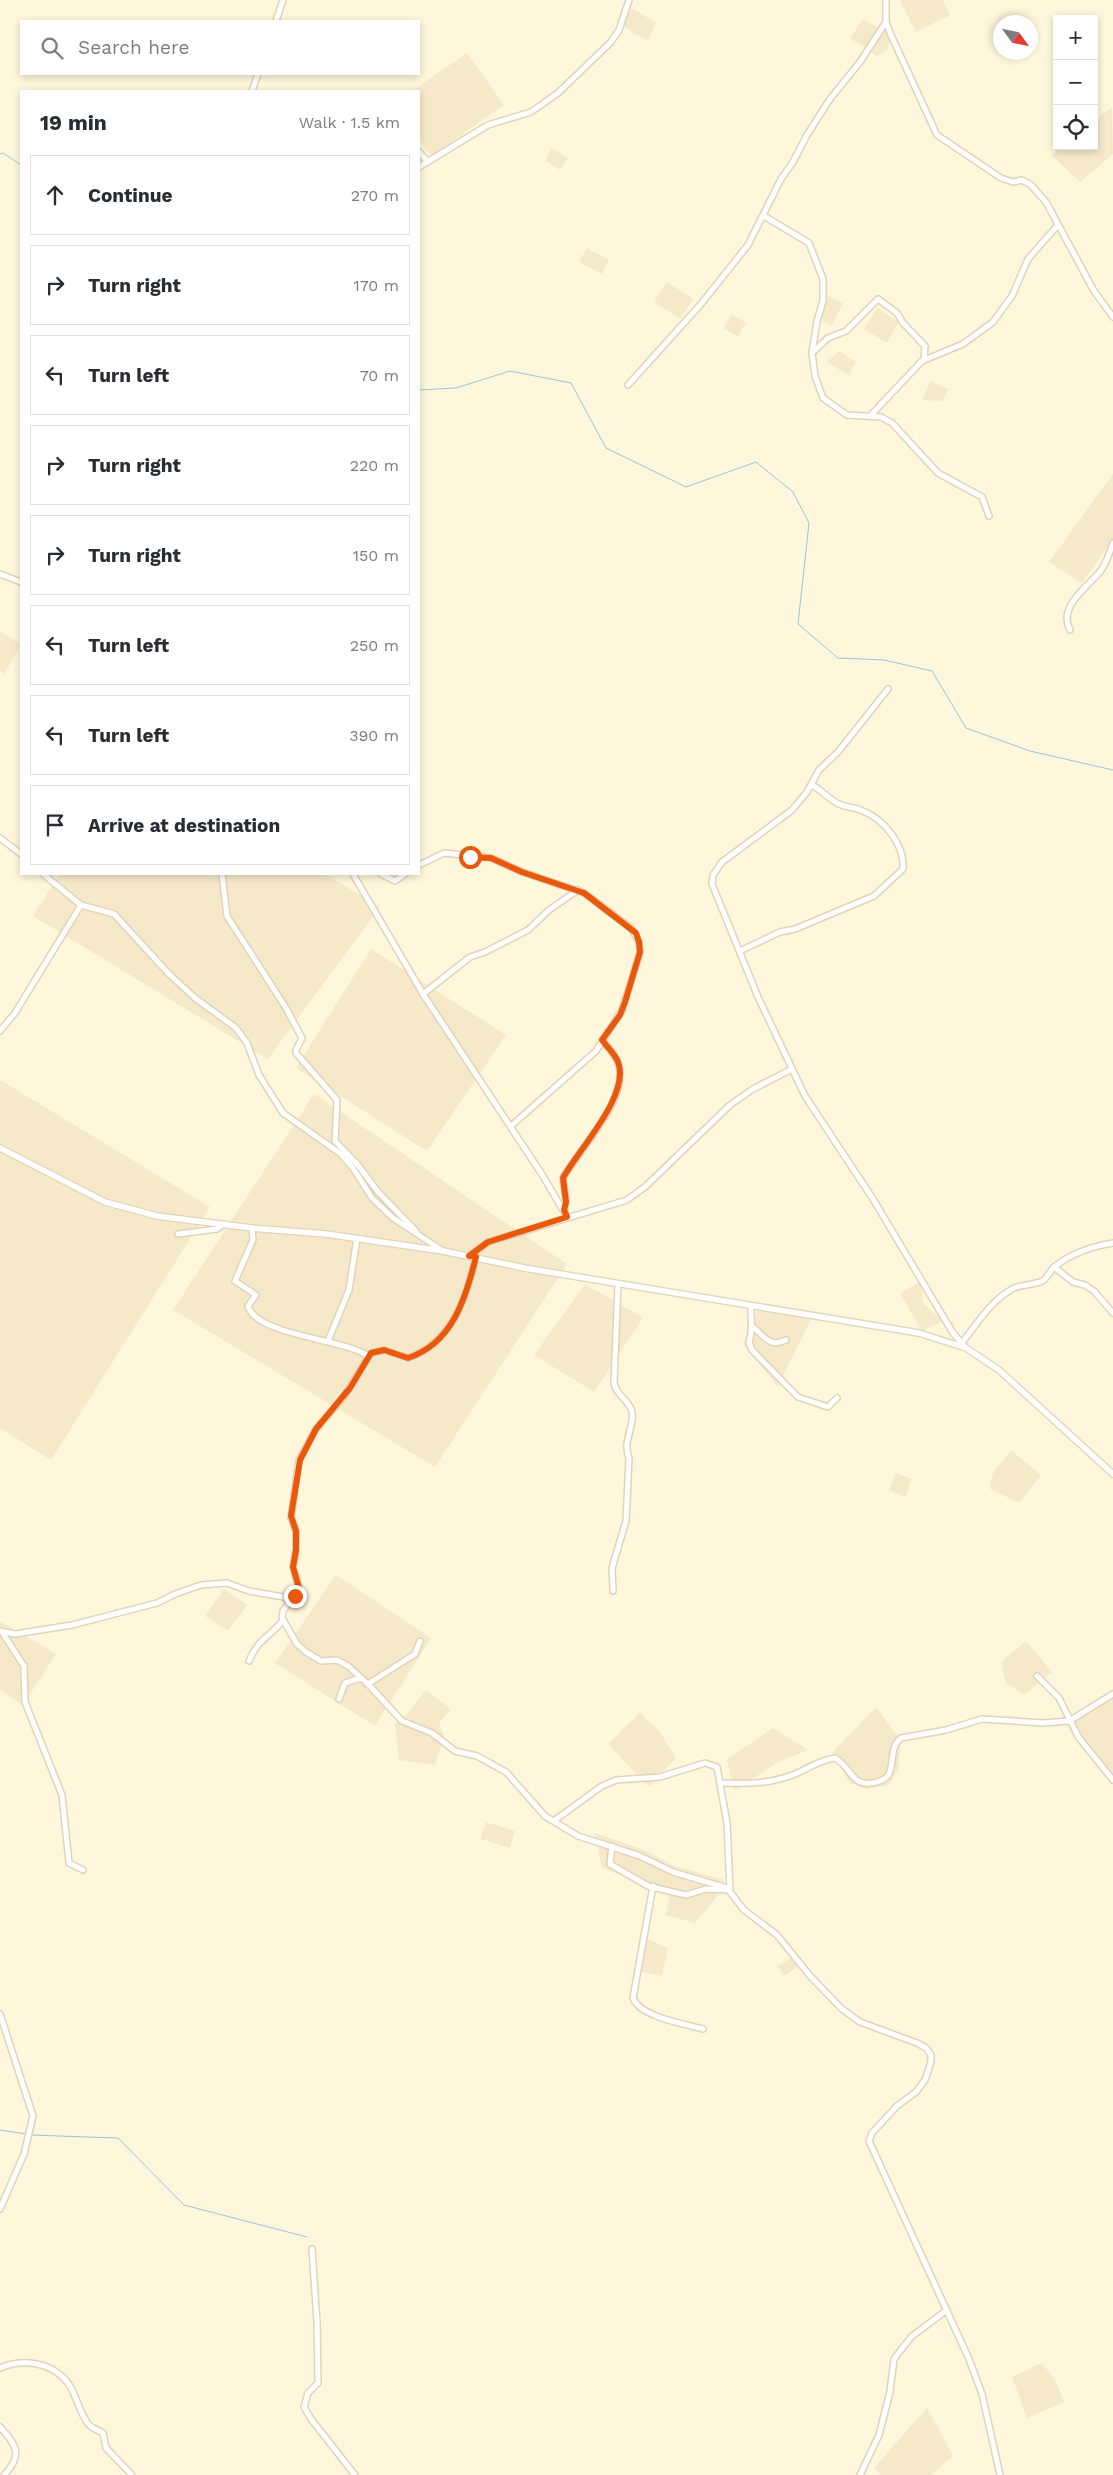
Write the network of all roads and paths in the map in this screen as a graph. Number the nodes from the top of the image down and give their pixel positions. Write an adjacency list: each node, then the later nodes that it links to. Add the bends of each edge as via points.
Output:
1 (283, 0): 4 (street)
2 (629, 0): 9 (street, via 619,30 611,42 558,93 531,112 488,125)
3 (886, 0): 5 (street)
4 (276, 20)
5 (886, 22): 11 (street, via 807,135); 12 (street, via 937,135 1001,178 1013,182 1022,180 1031,185 1046,202)
6 (258, 75): 7 (street)
7 (252, 90)
8 (420, 153): 9 (street)
9 (427, 161): 10 (street)
10 (420, 166)
11 (764, 216): 14 (street, via 808,242 823,279 823,301); 16 (street, via 757,232 734,264)
12 (1057, 226): 13 (street, via 1094,291); 15 (street, via 1028,259 1012,296 993,322 963,344)
13 (1113, 317)
14 (812, 353): 15 (street, via 828,338 846,331 878,299 897,313 903,324 925,346); 17 (street, via 815,376 823,398 847,415)
15 (924, 359): 17 (street)
16 (628, 385)
17 (870, 416): 18 (street, via 892,423 938,473 982,497)
18 (989, 516)
19 (1113, 543): 22 (street, via 1102,569 1068,609 1066,620)
20 (0, 574): 21 (street)
21 (20, 582)
22 (1070, 630)
23 (888, 689): 24 (street, via 838,752 819,770)
24 (812, 784): 35 (street, via 787,815 722,862 713,875 712,884); 35 (street, via 835,802 864,811 878,820 896,840 903,855 903,870 875,895)
25 (0, 838): 26 (street)
26 (20, 853)
27 (420, 865): 33 (street, via 444,853 485,856)
28 (44, 875): 34 (street)
29 (222, 875): 47 (street, via 227,916 302,1038 296,1053 337,1100 335,1141 382,1197)
30 (354, 875): 36 (street)
31 (383, 875): 32 (street, via 394,881)
32 (403, 875)
33 (578, 890): 36 (street, via 528,930 470,957); 38 (street, via 631,928 639,942 640,952 622,1010)
34 (81, 905): 37 (street, via 15,1013); 47 (street, via 114,914 169,974 236,1028 247,1043 258,1075 282,1113 341,1154 372,1198 393,1218)
35 (740, 951): 39 (street)
36 (423, 994): 40 (street)
37 (0, 1031)
38 (602, 1040): 40 (street, via 596,1051); 42 (street, via 618,1062 618,1084 607,1111 563,1178)
39 (792, 1069): 43 (street, via 730,1105 636,1195); 59 (street, via 816,1116 859,1177)
40 (511, 1126): 42 (street)
41 (0, 1148): 44 (street, via 105,1202 157,1216)
42 (564, 1210): 43 (street)
43 (567, 1217): 51 (street, via 488,1242)
44 (224, 1224): 45 (street); 46 (street, via 216,1229)
45 (252, 1228): 48 (street); 58 (street, via 252,1240 235,1281 256,1295 248,1304 251,1313 284,1330)
46 (178, 1234)
47 (423, 1237): 50 (street)
48 (357, 1238): 50 (street); 58 (street, via 349,1290)
49 (1113, 1243): 52 (street, via 1077,1253)
50 (443, 1250): 51 (street)
51 (472, 1257): 53 (street); 60 (street, via 459,1310 452,1325 441,1336 408,1358 384,1350 376,1350)
52 (1054, 1267): 55 (street, via 1073,1282 1094,1291); 59 (street, via 1042,1281 1019,1286 1004,1294)
53 (618, 1284): 54 (street); 63 (street, via 614,1383 619,1396 631,1408 632,1417 626,1451 629,1458 626,1521 612,1568)
54 (751, 1306): 56 (street); 59 (street, via 919,1333)
55 (1113, 1313)
56 (753, 1327): 57 (street, via 770,1342); 61 (street, via 750,1347 798,1397 828,1407)
57 (786, 1340)
58 (328, 1342): 60 (street, via 354,1348)
59 (963, 1346): 62 (street, via 1018,1385)
60 (368, 1356): 64 (street, via 350,1388 316,1429 300,1460 291,1516 296,1531 293,1567 299,1588)
61 (837, 1398)
62 (1112, 1471)
63 (613, 1591)
64 (290, 1600): 65 (street, via 283,1611); 66 (street, via 227,1584 201,1585 157,1603 96,1620 15,1634)
65 (283, 1620): 68 (street, via 259,1641); 70 (street, via 297,1644 306,1652 321,1661 339,1661)
66 (1, 1632): 79 (street, via 24,1666 25,1702 62,1795 69,1863)
67 (420, 1641): 71 (street, via 415,1654)
68 (249, 1661)
69 (1036, 1676): 74 (street, via 1059,1698)
70 (361, 1678): 71 (street); 73 (street, via 345,1683)
71 (368, 1684): 77 (street, via 398,1718 432,1733 455,1751 477,1756 500,1768 513,1778 544,1816)
72 (1113, 1694): 74 (street)
73 (339, 1699)
74 (1069, 1721): 75 (street); 76 (street, via 1044,1723 982,1719 901,1738 892,1748 890,1773 875,1783 857,1781 835,1758 760,1784)
75 (1113, 1780)
76 (721, 1783): 77 (street, via 719,1770 712,1763 660,1777 616,1780 602,1786); 81 (street, via 729,1848)
77 (555, 1820): 78 (street, via 578,1836)
78 (612, 1846): 80 (street, via 610,1864 643,1884); 81 (street, via 673,1872)
79 (83, 1870)
80 (653, 1886): 81 (street, via 686,1894 706,1889); 83 (street, via 634,1998 640,2008 668,2020)
81 (730, 1890): 86 (street, via 744,1910 777,1935 842,2009 872,2027 917,2042 931,2055 925,2080 872,2133 870,2141)
82 (0, 2014): 84 (street, via 33,2116 24,2154)
83 (703, 2029)
84 (0, 2209)
85 (312, 2249): 91 (street, via 318,2383 308,2393 304,2407)
86 (947, 2310): 92 (street, via 911,2337 894,2359 879,2435); 93 (street, via 982,2394)
87 (0, 2368): 90 (street, via 29,2362 62,2376 89,2424 103,2433 106,2448)
88 (0, 2428): 89 (street, via 16,2448 15,2461)
89 (4, 2475)
90 (132, 2475)
91 (355, 2475)
92 (860, 2475)
93 (1000, 2475)

